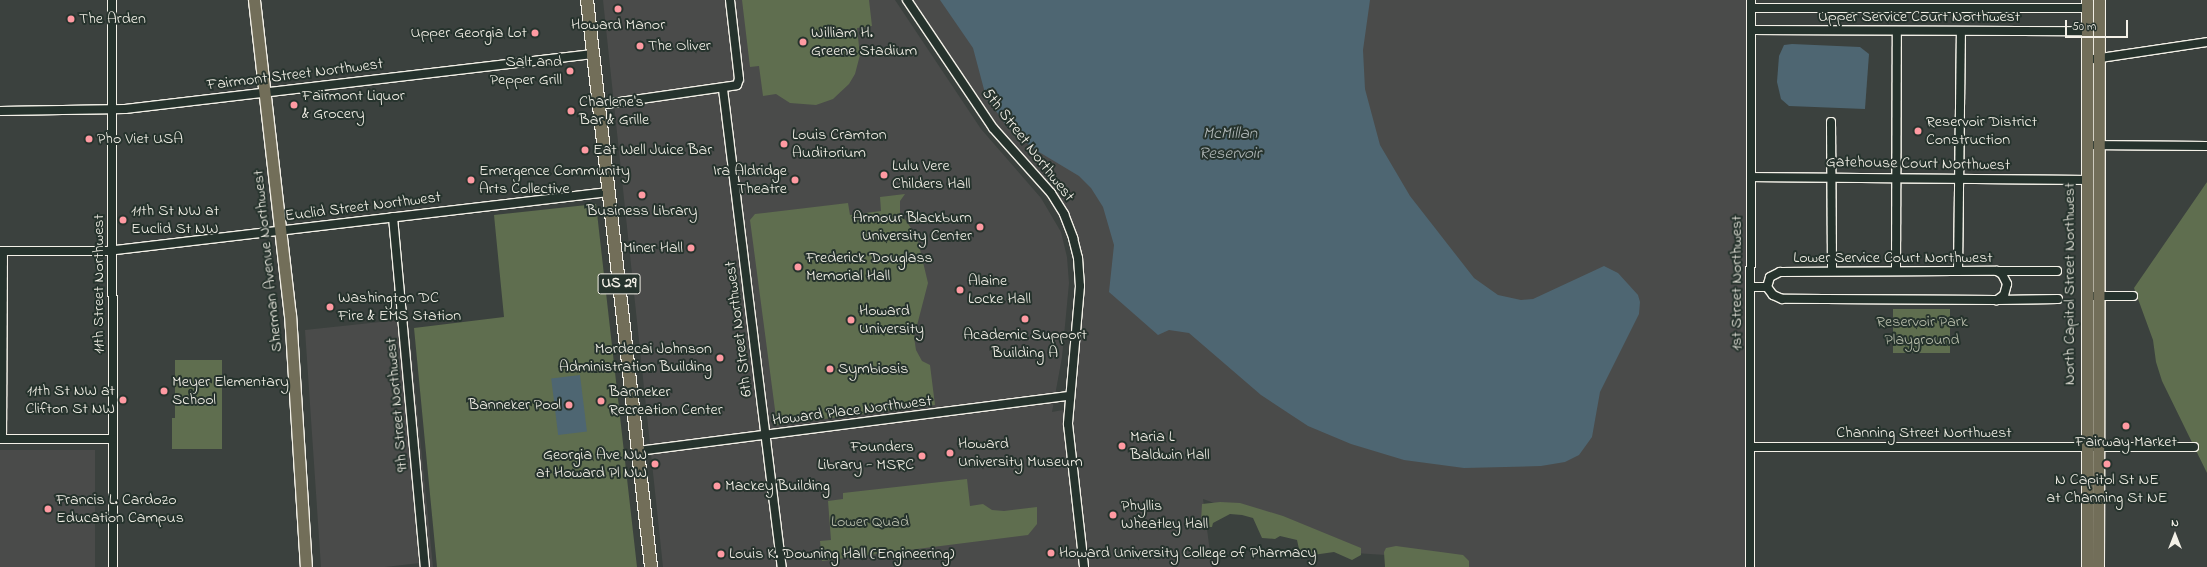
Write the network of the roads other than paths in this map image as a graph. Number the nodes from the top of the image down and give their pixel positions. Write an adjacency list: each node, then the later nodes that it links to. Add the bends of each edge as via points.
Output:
1 (112, 0): 20 (street, 11th Street Northwest)
2 (254, 0): 18 (main road, Sherman Avenue Northwest)
3 (587, 0): 14 (highway, US 29)
4 (730, 0): 17 (street, via 739,82 735,87)
5 (907, 0): 48 (street, 5th Street Northwest, via 993,128 1047,188 1066,219 1075,245 1080,279)
6 (2099, 0): 15 (main road)
7 (1751, 4): 8 (street, Upper Service Court Northwest); 9 (street, 1st Street Northwest)
8 (2087, 4): 12 (main road, North Capitol Street Northwest)
9 (1751, 30): 10 (street, Upper Service Court Northwest); 26 (street, 1st Street Northwest)
10 (1897, 31): 11 (street, Upper Service Court Northwest); 28 (street)
11 (1961, 32): 12 (street, Upper Service Court Northwest); 29 (street)
12 (2087, 32): 16 (main road, North Capitol Street Northwest)
13 (2207, 42): 15 (street)
14 (593, 54): 18 (street, Fairmont Street Northwest); 19 (highway, US 29)
15 (2099, 59): 16 (street); 24 (main road)
16 (2087, 60): 23 (main road, North Capitol Street Northwest)
17 (723, 88): 19 (street); 49 (street, 6th Street Northwest)
18 (265, 93): 20 (street, Fairmont Street Northwest); 33 (main road, Sherman Avenue Northwest)
19 (599, 105): 31 (highway, US 29)
20 (112, 110): 21 (street, Fairmont Street Northwest); 35 (street, 11th Street Northwest)
21 (0, 111)
22 (1831, 122): 27 (street)
23 (2087, 145): 24 (street); 30 (main road, North Capitol Street Northwest)
24 (2098, 146): 25 (street); 44 (main road)
25 (2207, 146)
26 (1751, 177): 27 (street, Gatehouse Court Northwest); 41 (street, 1st Street Northwest)
27 (1831, 178): 28 (street, Gatehouse Court Northwest); 36 (street)
28 (1896, 178): 29 (street, Gatehouse Court Northwest); 37 (street)
29 (1960, 179): 30 (street, Gatehouse Court Northwest); 38 (street)
30 (2085, 180): 43 (main road, North Capitol Street Northwest)
31 (609, 192): 32 (street, Euclid Street Northwest); 55 (highway, US 29)
32 (393, 218): 33 (street, Euclid Street Northwest); 58 (street, 9th Street Northwest)
33 (282, 231): 35 (street, Euclid Street Northwest); 57 (main road, Sherman Avenue Northwest, via 293,344)
34 (1, 251): 35 (street, Euclid Street Northwest); 50 (street)
35 (112, 251): 51 (street, 11th Street Northwest)
36 (1832, 271): 37 (street, Lower Service Court Northwest); 42 (street, Lower Service Court Northwest, via 1780,272 1770,277)
37 (1896, 271): 38 (street, Lower Service Court Northwest)
38 (1958, 271): 39 (street, Lower Service Court Northwest)
39 (1997, 271): 40 (street); 47 (street, Lower Service Court Northwest, via 2002,274 2006,284 2004,294)
40 (2057, 271)
41 (1750, 287): 42 (street); 52 (street, 1st Street Northwest)
42 (1767, 287): 47 (street, via 1773,295 1782,299)
43 (2087, 296): 44 (street); 53 (main road, North Capitol Street Northwest)
44 (2098, 296): 45 (street); 53 (main road)
45 (2133, 296)
46 (2058, 299): 47 (street)
47 (1997, 300)
48 (1068, 396): 49 (street, Howard Place Northwest); 61 (street, 5th Street Northwest, via 1069,446)
49 (766, 436): 55 (street, Howard Place Northwest); 60 (street, 6th Street Northwest)
50 (1, 439): 51 (street)
51 (113, 439): 56 (street, 11th Street Northwest)
52 (1750, 447): 53 (street, Channing Street Northwest); 62 (street, 1st Street Northwest)
53 (2092, 447): 54 (street, Channing Street Northwest); 63 (main road, North Capitol Street Northwest); 64 (main road)
54 (2194, 447)
55 (638, 451): 59 (highway, US 29)
56 (112, 567)
57 (306, 567)
58 (425, 567)
59 (651, 567)
60 (782, 567)
61 (1084, 567)
62 (1750, 567)
63 (2087, 567)
64 (2098, 567)

